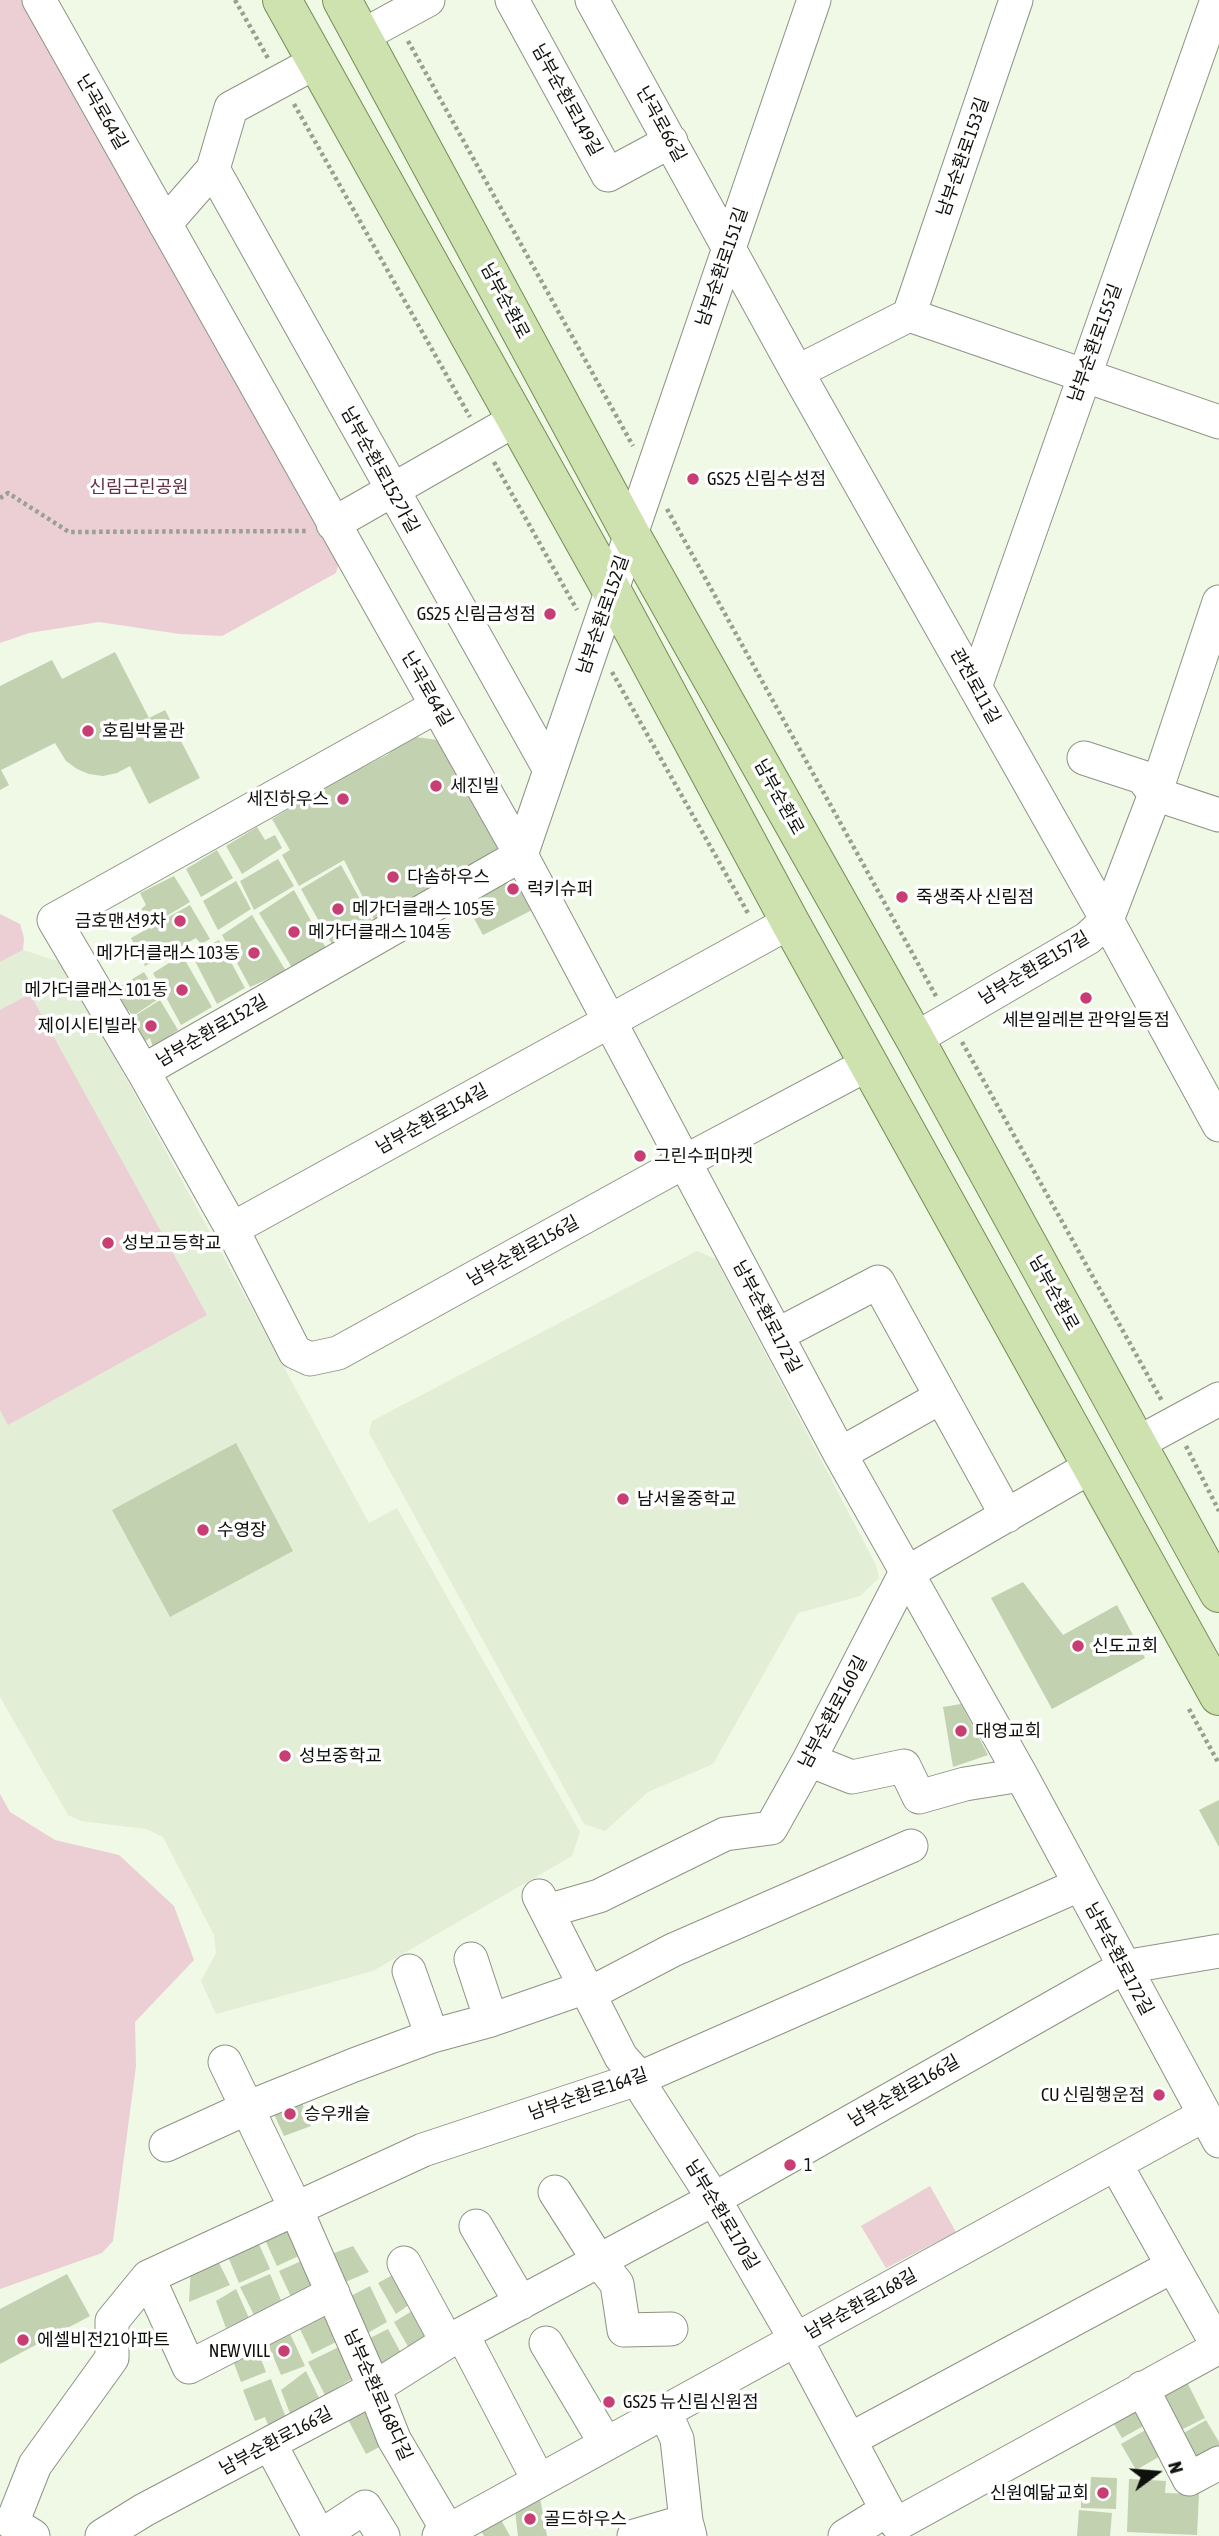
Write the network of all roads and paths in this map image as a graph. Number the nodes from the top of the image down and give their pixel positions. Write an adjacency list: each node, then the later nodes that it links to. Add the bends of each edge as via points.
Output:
1 (38, 0): 17 (street, 난곡로64길)
2 (235, 0): 14 (path)
3 (282, 0): 13 (main road)
4 (342, 0): 12 (main road, 남부순환로)
5 (428, 0): 11 (street)
6 (512, 0): 15 (street, 남부순환로149길, via 608,175)
7 (592, 0): 15 (street, 난곡로66길)
8 (814, 0): 18 (street, 남부순환로151길)
9 (1016, 0): 19 (street, 남부순환로153길)
10 (1217, 0): 21 (street, 남부순환로155길)
11 (396, 18): 12 (street); 25 (path)
12 (362, 36): 29 (main road, 남부순환로)
13 (316, 62): 14 (street); 22 (main road)
14 (281, 81): 16 (street, via 231,108); 24 (path)
15 (671, 141): 18 (street, 난곡로66길)
16 (213, 169): 17 (street); 26 (street, 남부순환로152가길)
17 (165, 224): 28 (street, 난곡로64길)
18 (729, 248): 20 (street, 관천로11길); 25 (street, 남부순환로151길)
19 (909, 314): 20 (street); 21 (street)
20 (797, 372): 33 (street, 관천로11길)
21 (1084, 375): 23 (street); 33 (street, 남부순환로155길)
22 (515, 420): 24 (street); 30 (main road)
23 (1219, 422)
24 (482, 439): 26 (street); 32 (path)
25 (650, 478): 29 (street, 남부순환로151길); 42 (path)
26 (391, 490): 28 (street); 36 (street, 남부순환로152가길)
27 (0, 498): 28 (path, via 8,493 69,532)
28 (335, 527): 34 (street, 난곡로64길)
29 (631, 535): 30 (street, 남부순환로152길); 44 (main road, 남부순환로)
30 (611, 591): 32 (street, 남부순환로152길); 41 (main road)
31 (1219, 601): 37 (street, 남부순환로157길)
32 (595, 640): 36 (street, 남부순환로152길); 41 (path)
33 (975, 687): 40 (street, 관천로11길)
34 (437, 706): 39 (street, 난곡로64길); 46 (street, 남부순환로152길, via 54,920)
35 (1084, 758): 37 (street, via 1142,777)
36 (550, 770): 39 (street, 남부순환로152길)
37 (1155, 794): 38 (street); 40 (street, 남부순환로157길)
38 (1219, 815)
39 (521, 855): 43 (street, 남부순환로172길); 46 (street, 남부순환로152길)
40 (1107, 920): 42 (street, 남부순환로157길, via 1088,938); 47 (street, 관천로11길)
41 (776, 930): 43 (street, 남부순환로154길); 45 (main road)
42 (949, 1019): 44 (street, 남부순환로157길); 53 (path)
43 (609, 1022): 48 (street, 남부순환로172길); 49 (street, 남부순환로154길)
44 (915, 1039): 54 (main road, 남부순환로)
45 (870, 1063): 48 (street, 남부순환로156길); 56 (main road)
46 (143, 1071): 49 (street)
47 (1219, 1123)
48 (684, 1162): 49 (street, 남부순환로156길, via 338,1353 310,1359 295,1352); 50 (street, 남부순환로172길)
49 (232, 1229)
50 (777, 1335): 51 (street, via 878,1282); 55 (street, 남부순환로172길)
51 (941, 1397): 55 (street); 58 (street)
52 (1219, 1399): 53 (street)
53 (1174, 1423): 54 (street); 57 (path)
54 (1136, 1444): 60 (main road, 남부순환로)
55 (840, 1454): 59 (street, 남부순환로172길)
56 (1092, 1466): 58 (street); 61 (main road)
57 (1219, 1511)
58 (1007, 1516): 59 (street)
59 (905, 1574): 62 (street, 남부순환로160길); 64 (street, 남부순환로172길)
60 (1219, 1593)
61 (1203, 1699): 63 (path)
62 (809, 1760): 64 (street, via 852,1777 904,1766 919,1797); 67 (street, 남부순환로160길, via 771,1828 725,1834 599,1896)
63 (1219, 1764)
64 (1021, 1776): 66 (street, 남부순환로172길)
65 (911, 1846): 72 (street)
66 (1079, 1885): 70 (street, 남부순환로172길); 76 (street, 남부순환로164길)
67 (543, 1903): 72 (street, 남부순환로170길)
68 (1219, 1951): 70 (street, 남부순환로166길)
69 (471, 1959): 73 (street)
70 (1124, 1967): 78 (street, 남부순환로172길); 82 (street, 남부순환로166길)
71 (409, 1971): 74 (street)
72 (587, 1991): 73 (street); 76 (street, 남부순환로170길, via 621,2057)
73 (491, 2020): 74 (street)
74 (432, 2036): 77 (street)
75 (225, 2063): 77 (street, 남부순환로168다길)
76 (640, 2078): 82 (street, 남부순환로170길); 83 (street, 남부순환로164길, via 424,2150)
77 (247, 2108): 79 (street); 83 (street, 남부순환로168다길)
78 (1212, 2128): 80 (street, 남부순환로168길)
79 (166, 2145)
80 (1116, 2165): 87 (street); 93 (street, 남부순환로168길)
81 (555, 2192): 85 (street)
82 (714, 2199): 85 (street, 남부순환로166길); 93 (street, 남부순환로170길)
83 (295, 2207): 88 (street, 남부순환로164길); 89 (street, 남부순환로168다길)
84 (476, 2226): 90 (street)
85 (598, 2261): 90 (street, 남부순환로166길); 91 (street, via 617,2284 624,2330)
86 (404, 2263): 92 (street)
87 (1171, 2267): 95 (street); 99 (street)
88 (148, 2277): 89 (street, via 189,2367); 108 (street, 남부순환로164길, via 112,2321 112,2358 35,2465 12,2523)
89 (333, 2293): 96 (street, 남부순환로168다길)
90 (521, 2303): 92 (street, 남부순환로166길)
91 (671, 2329)
92 (455, 2338): 96 (street, 남부순환로166길); 103 (street)
93 (796, 2340): 98 (street, 남부순환로168길); 99 (street, 남부순환로170길)
94 (546, 2343): 101 (street)
95 (1219, 2347): 97 (street)
96 (374, 2388): 100 (street, 남부순환로166길); 107 (street, 남부순환로168다길, via 394,2439)
97 (1143, 2388): 102 (street, via 1189,2479); 104 (street, via 897,2524)
98 (665, 2412): 101 (street, 남부순환로168길); 106 (street, via 677,2439)
99 (851, 2439): 104 (street, 남부순환로170길)
100 (270, 2444): 105 (street, 남부순환로166길); 110 (street)
101 (606, 2444): 103 (street, 남부순환로168길)
102 (1219, 2463)
103 (539, 2481): 107 (street, 남부순환로168길)
104 (887, 2510): 113 (street)
105 (152, 2523): 109 (street, 남부순환로166길)
106 (688, 2528): 112 (street)
107 (462, 2530)
108 (33, 2536)
109 (102, 2536)
110 (320, 2536): 111 (street, via 365,2507)
111 (383, 2536)
112 (634, 2536)
113 (845, 2536)

